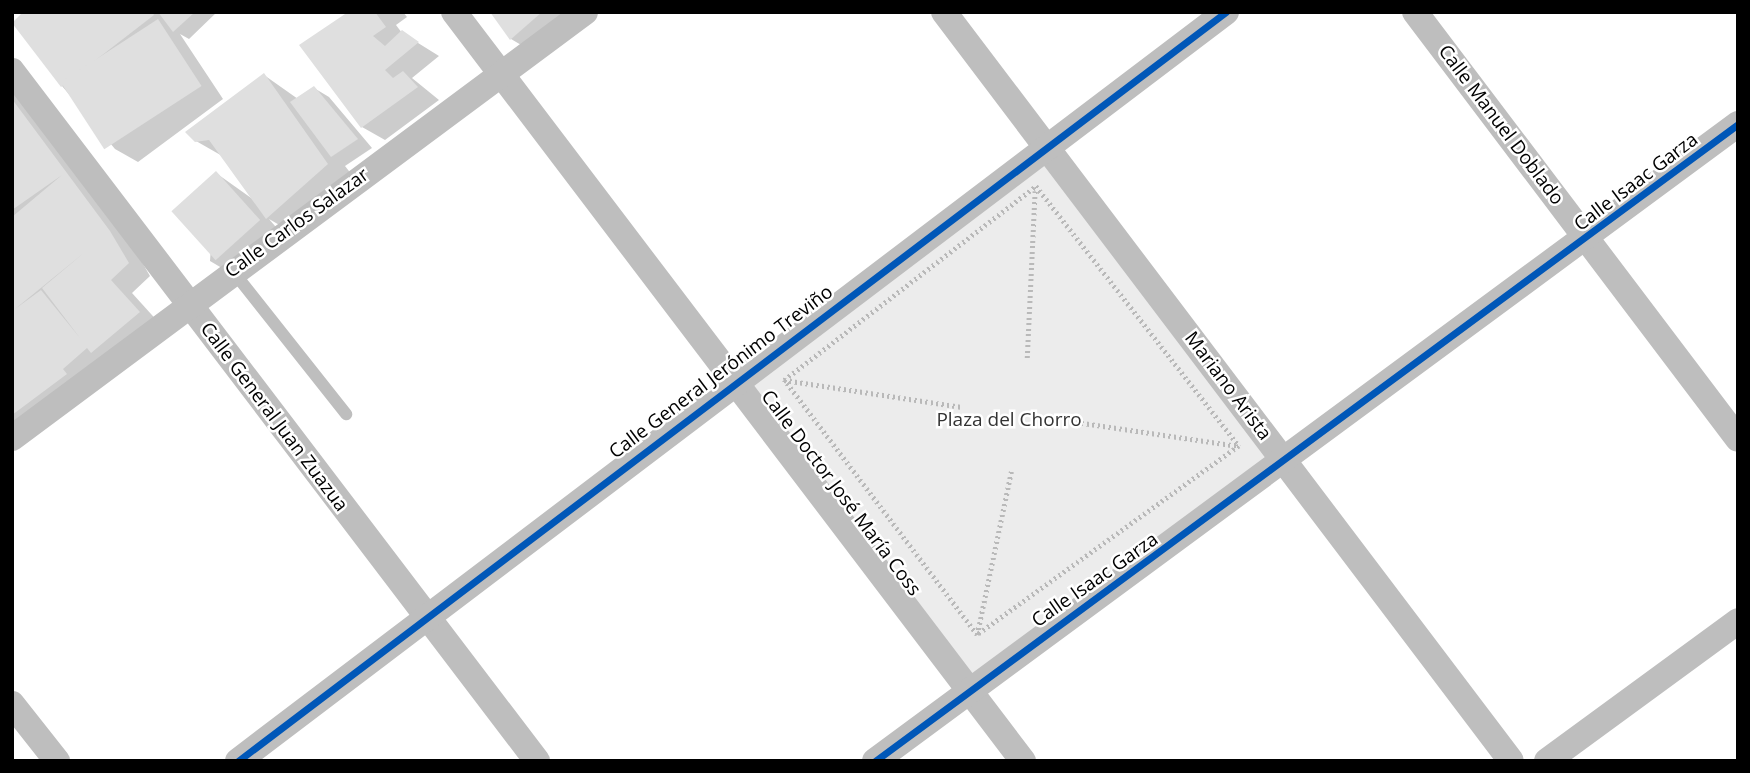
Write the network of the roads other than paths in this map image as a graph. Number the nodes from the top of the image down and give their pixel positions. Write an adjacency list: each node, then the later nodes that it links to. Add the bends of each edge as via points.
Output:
1 (454, 12): 7 (street, Calle Doctor José María Coss)
2 (585, 12): 7 (street, Calle Carlos Salazar)
3 (944, 12): 9 (street, Mariano Arista)
4 (1226, 12): 9 (street, Calle General Jerónimo Treviño)
5 (1415, 12): 10 (street, Calle Manuel Doblado)
6 (12, 71): 12 (street, Calle General Juan Zuazua)
7 (501, 75): 11 (street, Calle Carlos Salazar); 13 (street, Calle Doctor José María Coss)
8 (1738, 124): 10 (street, Calle Isaac Garza)
9 (1044, 146): 13 (street, Calle General Jerónimo Treviño); 17 (street, Mariano Arista)
10 (1587, 238): 16 (street, Calle Manuel Doblado); 17 (street, Calle Isaac Garza)
11 (232, 270): 12 (street, Calle Carlos Salazar); 14 (lane)
12 (188, 304): 15 (street, Calle Carlos Salazar); 18 (street, Calle General Juan Zuazua)
13 (736, 379): 18 (street, Calle General Jerónimo Treviño); 20 (street, Calle Doctor José María Coss)
14 (346, 414)
15 (12, 438)
16 (1738, 439)
17 (1286, 463): 20 (street, Calle Isaac Garza); 27 (street, Mariano Arista)
18 (426, 618): 23 (street, Calle General Jerónimo Treviño); 24 (street, Calle General Juan Zuazua)
19 (1738, 621): 28 (street)
20 (968, 690): 25 (street, Calle Isaac Garza); 26 (street, Calle Doctor José María Coss)
21 (12, 704): 22 (street)
22 (57, 761)
23 (238, 761)
24 (537, 761)
25 (875, 761)
26 (1023, 761)
27 (1511, 761)
28 (1547, 761)

